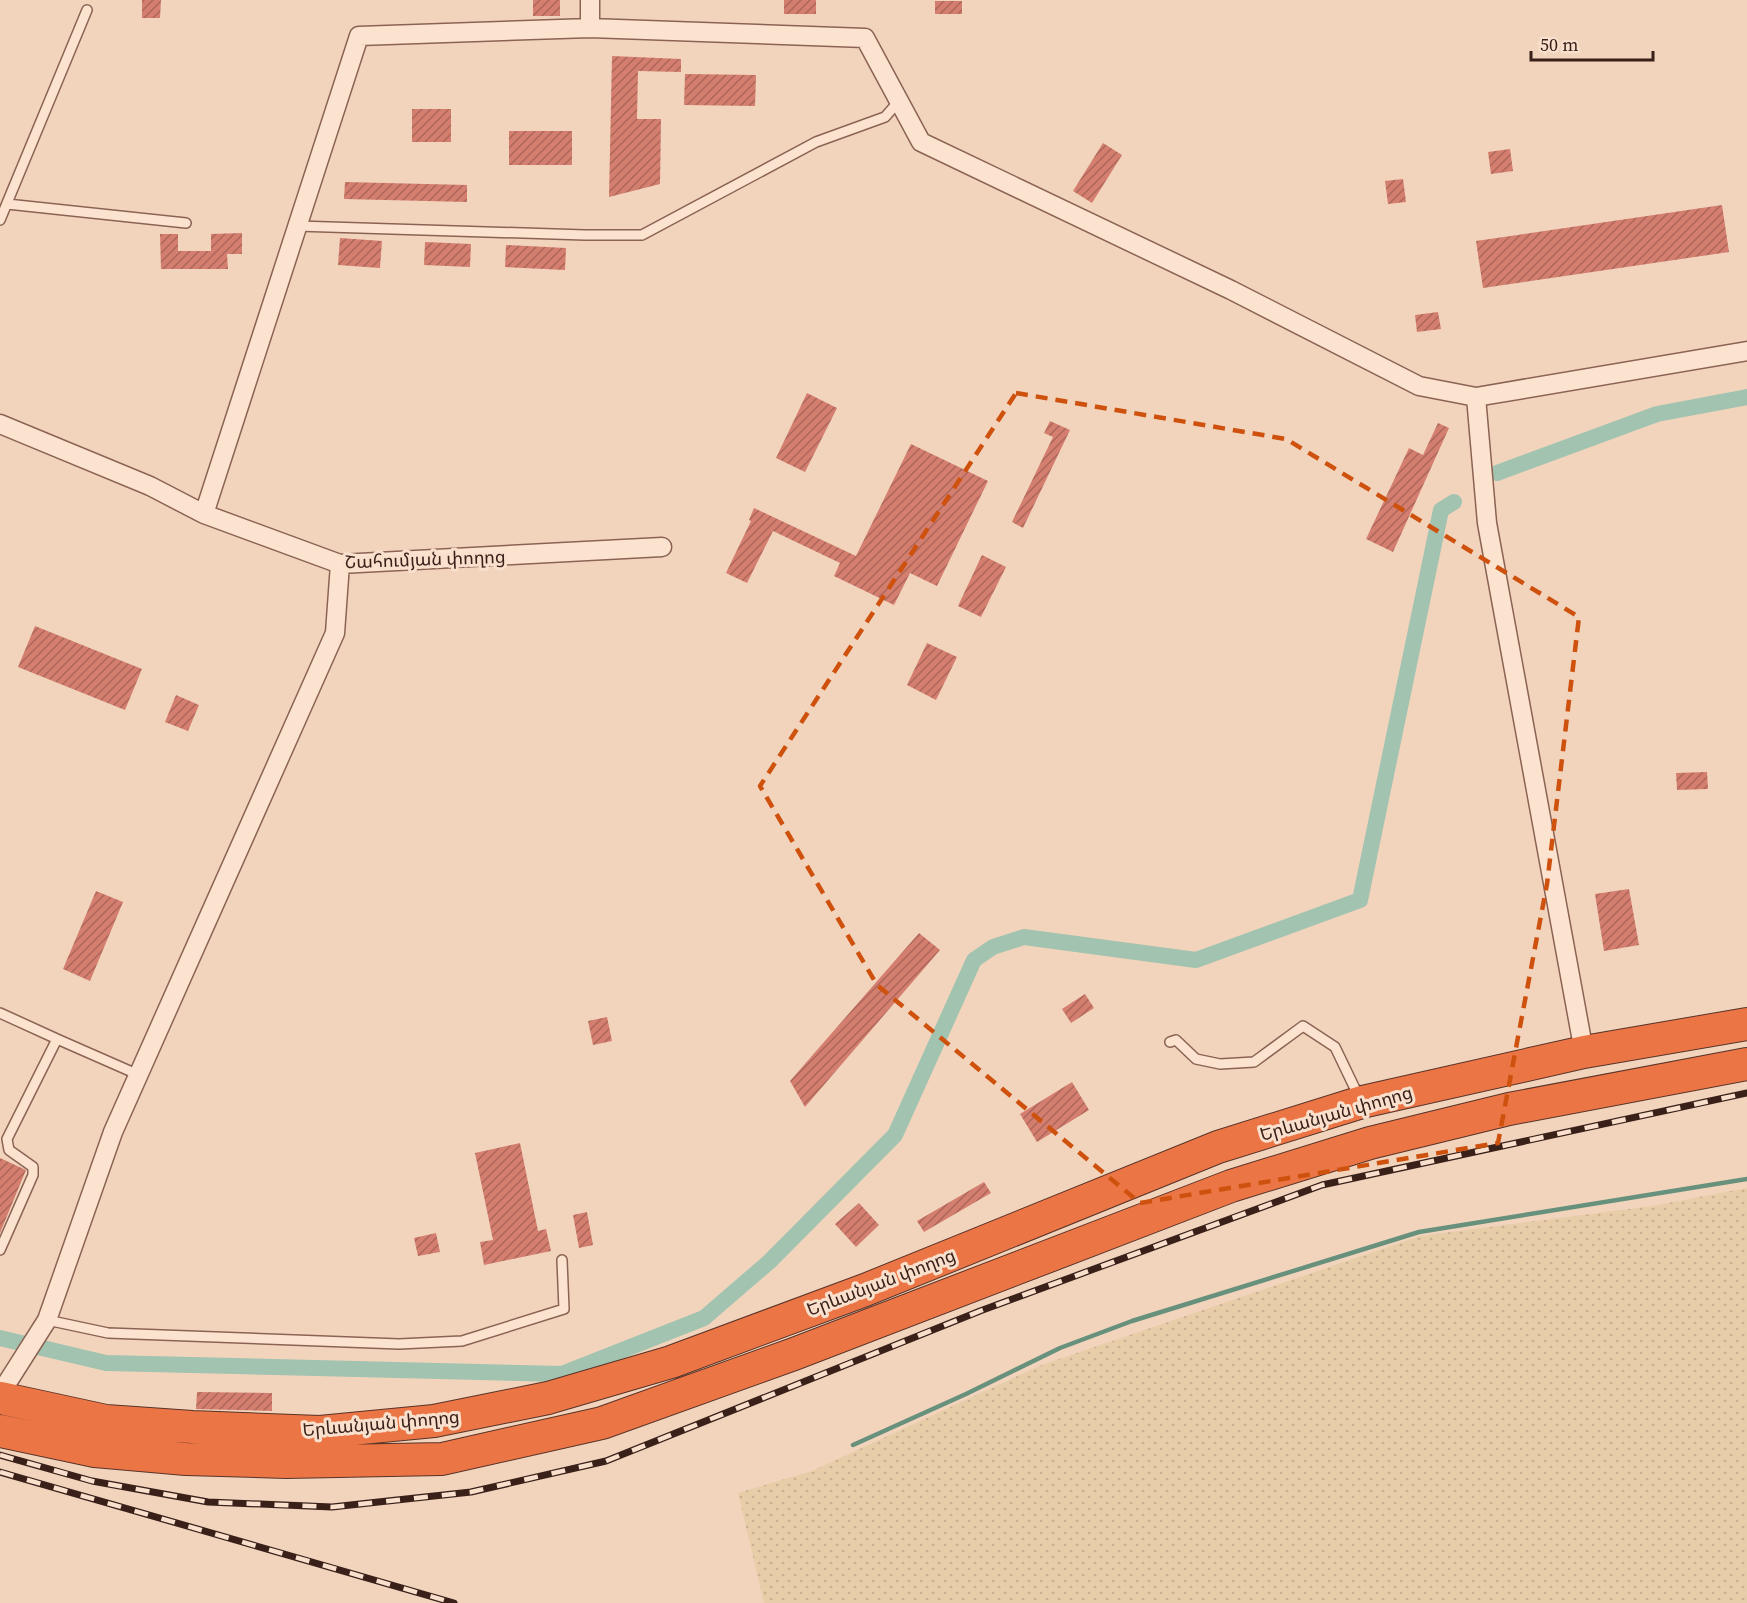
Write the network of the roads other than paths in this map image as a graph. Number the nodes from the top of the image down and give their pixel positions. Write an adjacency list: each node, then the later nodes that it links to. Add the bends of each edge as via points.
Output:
1 (590, 0): 3 (street)
2 (87, 10): 5 (lane)
3 (590, 27): 4 (street, via 865,38); 8 (street, via 359,36)
4 (899, 101): 8 (lane, via 885,117 816,142 642,235); 10 (street, via 921,142 1231,290 1419,386)
5 (7, 204): 6 (lane); 7 (lane)
6 (0, 220)
7 (186, 223)
8 (297, 226): 12 (street)
9 (1747, 351): 10 (street)
10 (1476, 397): 19 (street, via 1486,523)
11 (0, 424): 12 (street, Շահումյան փողոց, via 150,486)
12 (204, 514): 14 (street, Շահումյան փողոց)
13 (663, 547): 14 (street, Շահումյան փողոց)
14 (340, 564): 21 (street, via 336,633)
15 (0, 1013): 17 (lane)
16 (1747, 1024): 19 (highway, Երևանյան փողոց)
17 (57, 1039): 21 (lane); 23 (lane, via 7,1139 9,1150 33,1167 33,1175)
18 (1170, 1042): 22 (lane, via 1176,1040 1196,1059 1220,1064 1254,1062 1303,1026 1335,1047)
19 (1584, 1052): 22 (highway, Երևանյան փողոց)
20 (1747, 1064): 27 (highway, Երևանյան փողոց, via 1509,1108 1370,1143 1231,1186 794,1354 602,1423 442,1459 186,1459 95,1451)
21 (139, 1075): 25 (street, via 113,1132)
22 (1362, 1102): 26 (highway, Երևանյան փողոց, via 1218,1147 865,1290 682,1358 548,1398 434,1421 320,1432 106,1421)
23 (0, 1250)
24 (562, 1260): 25 (lane, via 564,1309 462,1341 399,1344 108,1333)
25 (44, 1325): 26 (street)
26 (0, 1396)
27 (0, 1431)

